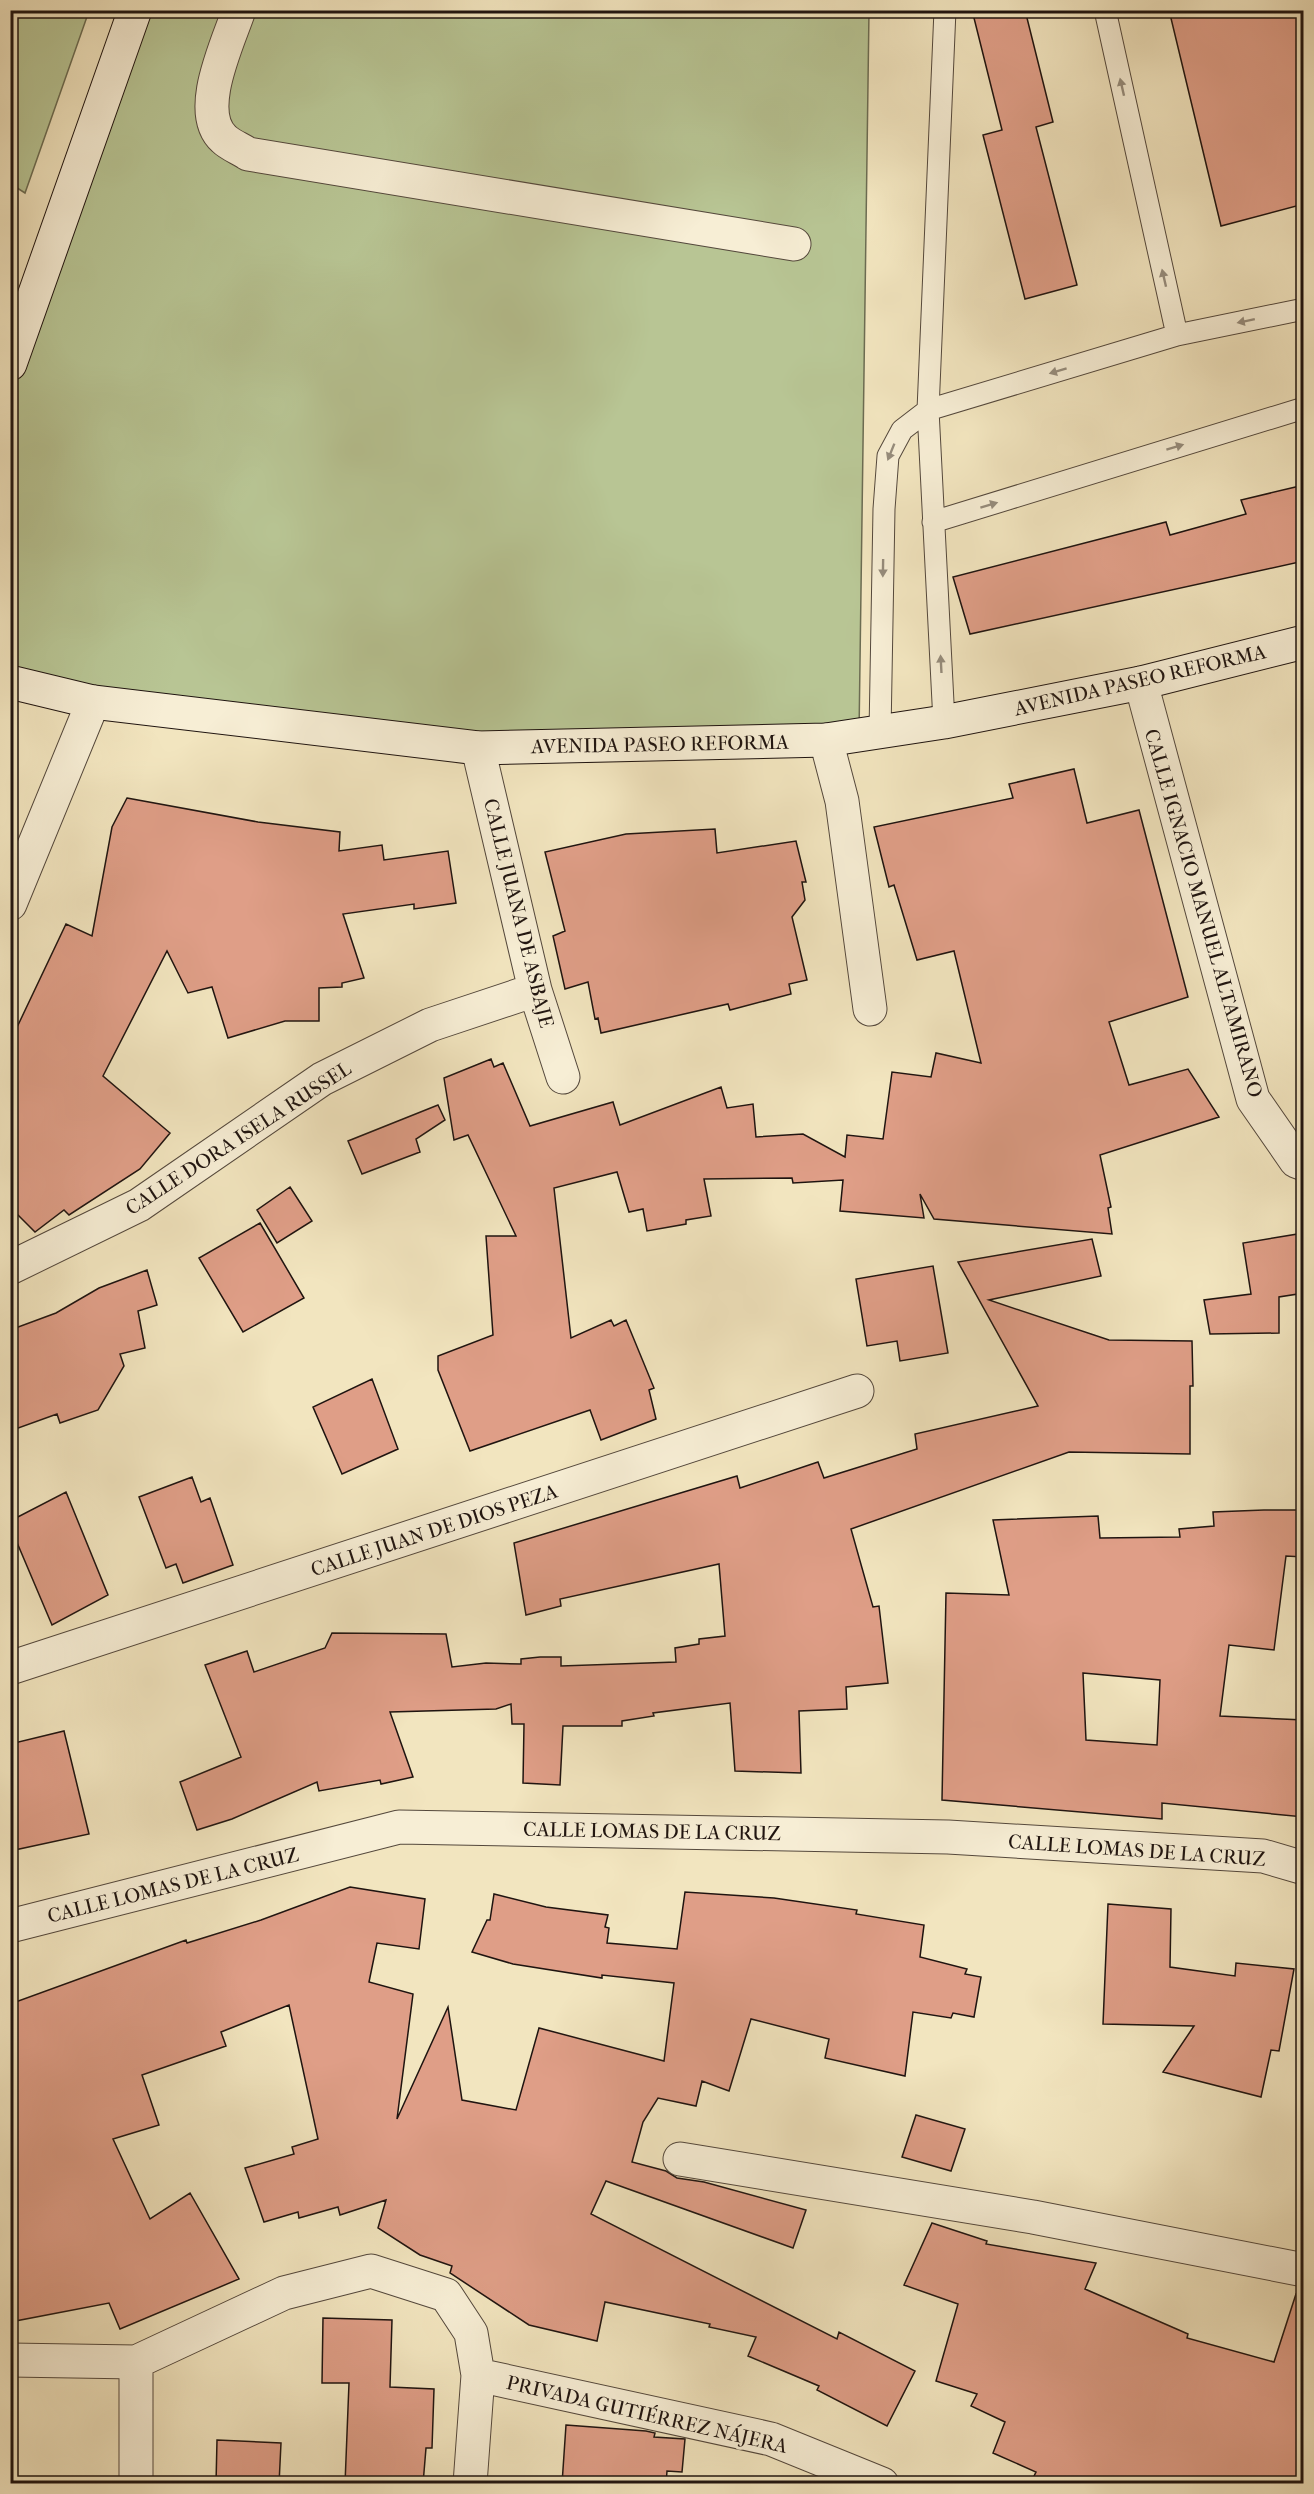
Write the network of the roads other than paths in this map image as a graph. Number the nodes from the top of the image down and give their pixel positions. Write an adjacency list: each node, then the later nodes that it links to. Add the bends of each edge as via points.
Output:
1 (135, 10): 8 (street)
2 (239, 10): 5 (street, via 211,96 213,120 223,139 248,154)
3 (945, 10): 10 (lane)
4 (1105, 10): 7 (lane, one-way to 4)
5 (794, 244)
6 (1304, 309): 7 (lane, one-way to 7)
7 (1177, 335): 10 (lane, one-way to 10)
8 (10, 364)
9 (1304, 408): 11 (lane, one-way to 9)
10 (928, 410): 11 (lane); 17 (lane, one-way to 17, via 902,430 888,456)
11 (933, 522): 16 (lane, one-way to 11)
12 (1304, 642): 14 (street, AVENIDA PASEO REFORMA)
13 (10, 682): 15 (street, AVENIDA PASEO REFORMA)
14 (1141, 683): 16 (street, AVENIDA PASEO REFORMA); 24 (street, CALLE IGNACIO MANUEL ALTAMIRANO, via 1253,1099 1296,1161)
15 (93, 702): 19 (street, AVENIDA PASEO REFORMA); 20 (street)
16 (944, 722): 17 (street, AVENIDA PASEO REFORMA)
17 (880, 732): 18 (street, AVENIDA PASEO REFORMA)
18 (826, 740): 19 (street, AVENIDA PASEO REFORMA); 22 (street, via 842,801)
19 (478, 748): 21 (street, CALLE JUANA DE ASBAJE)
20 (10, 904)
21 (535, 990): 23 (street, CALLE JUANA DE ASBAJE); 25 (street, CALLE DORA ISELA RUSSEL, via 430,1025 322,1079 139,1205)
22 (870, 1008)
23 (562, 1077)
24 (1304, 1164)
25 (10, 1268)
26 (857, 1391): 27 (street, CALLE JUAN DE DIOS PEZA)
27 (10, 1668)
28 (1304, 1868): 29 (street, CALLE LOMAS DE LA CRUZ, via 1263,1856 948,1837 399,1827)
29 (10, 1926)
30 (680, 2159): 31 (street, via 1033,2217)
31 (1304, 2270)
32 (10, 2360): 33 (street)
33 (136, 2362): 34 (street, PRIVADA GUTIÉRREZ NÁJERA, via 284,2293 371,2271 446,2295 471,2333); 35 (street)
34 (478, 2375): 36 (street, PRIVADA GUTIÉRREZ NÁJERA); 37 (street, PRIVADA GUTIÉRREZ NÁJERA, via 771,2439)
35 (136, 2484)
36 (470, 2484)
37 (882, 2484)

